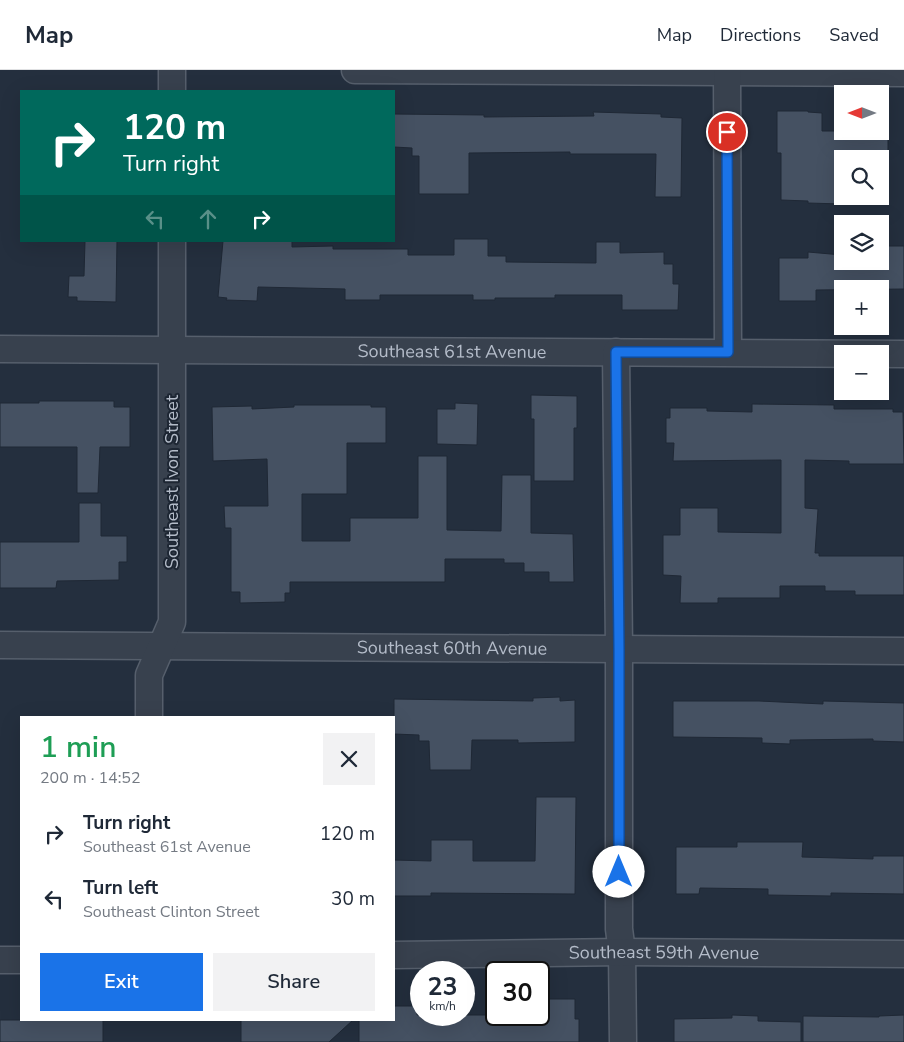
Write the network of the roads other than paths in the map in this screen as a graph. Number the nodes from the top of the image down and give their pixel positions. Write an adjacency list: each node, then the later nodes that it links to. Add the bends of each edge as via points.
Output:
1 (172, 70): 5 (street)
2 (355, 70): 3 (street)
3 (727, 71): 4 (street); 10 (street)
4 (904, 73)
5 (172, 90)
6 (172, 242): 8 (street, Southeast Ivon Street)
7 (0, 349): 8 (street, Southeast 61st Avenue)
8 (173, 351): 9 (street, Southeast 61st Avenue); 13 (street, Southeast Ivon Street, via 172,622)
9 (616, 352): 10 (street, Southeast 61st Avenue); 14 (street)
10 (728, 352): 11 (street, Southeast 61st Avenue)
11 (904, 354)
12 (0, 645): 13 (street, Southeast 60th Avenue)
13 (161, 646): 14 (street, Southeast 60th Avenue); 16 (street, Southeast Ivon Street, via 149,675)
14 (619, 649): 15 (street, Southeast 60th Avenue); 17 (street, via 619,919)
15 (904, 651)
16 (149, 716)
17 (622, 952): 18 (street, Southeast 59th Avenue); 19 (street, Southeast 59th Avenue); 22 (street)
18 (904, 954)
19 (395, 956)
20 (0, 960): 21 (street)
21 (20, 960)
22 (623, 1042)

